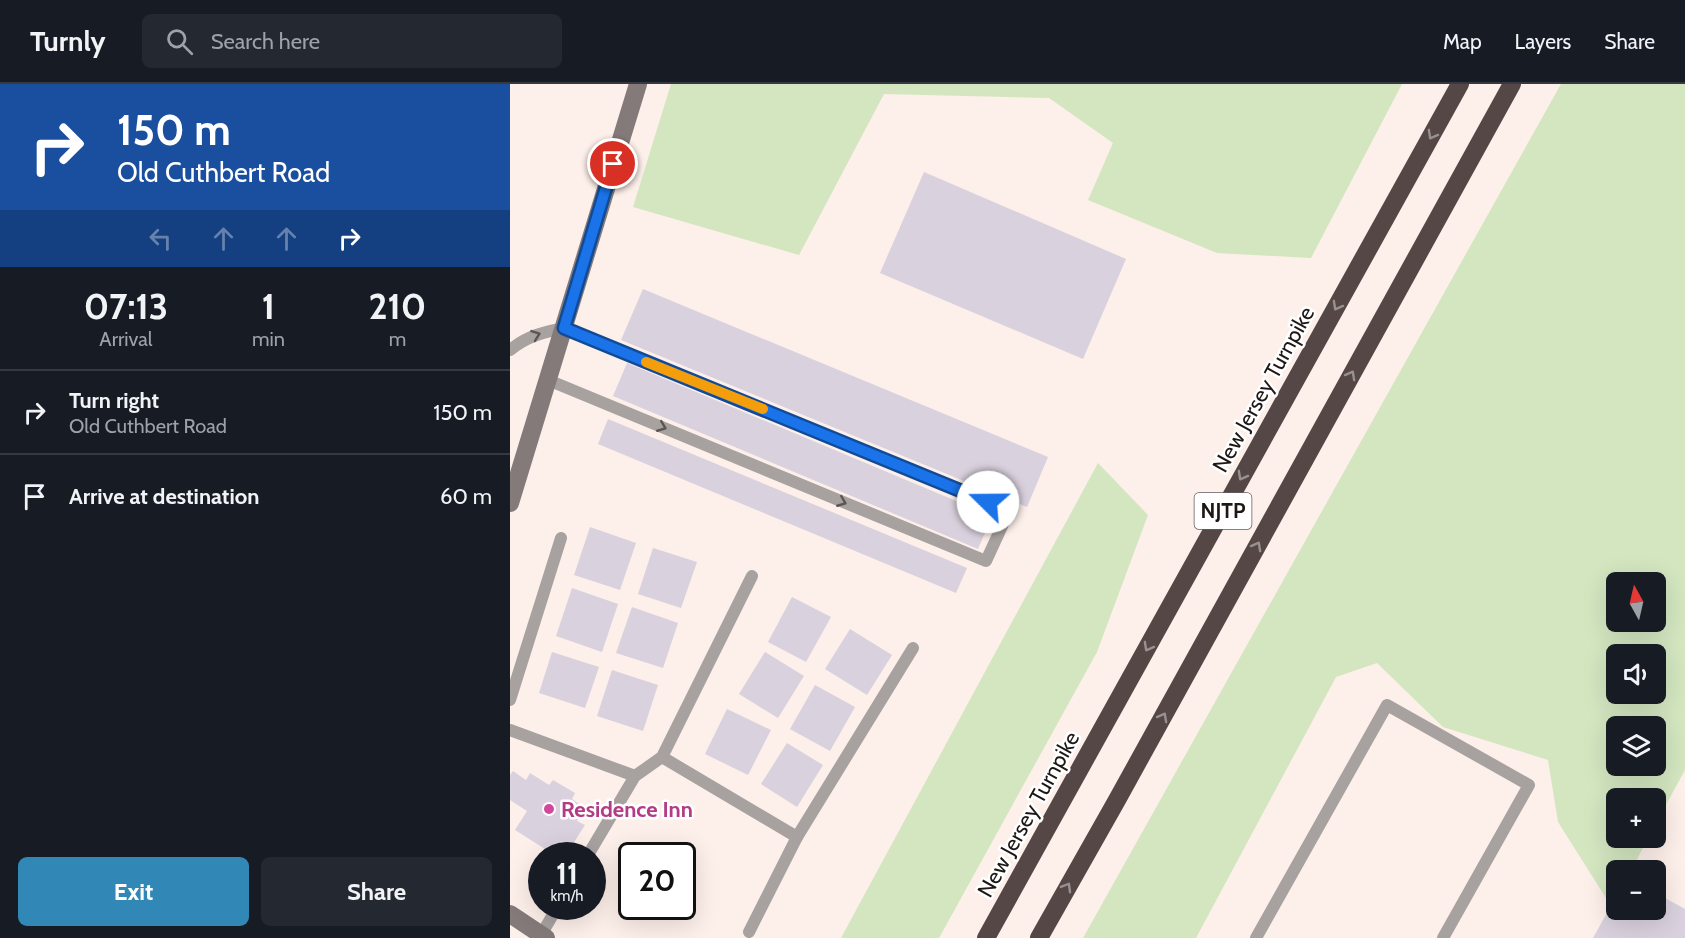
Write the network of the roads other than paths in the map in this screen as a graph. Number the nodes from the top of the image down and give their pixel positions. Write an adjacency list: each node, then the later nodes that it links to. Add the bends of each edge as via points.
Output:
1 (638, 84): 4 (street)
2 (1460, 84): 21 (highway, New Jersey Turnpike / NJTP, one-way to 21)
3 (1512, 84): 22 (highway, NJTP, one-way to 3)
4 (564, 328): 5 (lane, one-way to 4, via 536,333); 6 (street); 6 (lane, one-way to 4, via 986,561 1009,511)
5 (510, 350)
6 (548, 380): 7 (street)
7 (510, 503)
8 (561, 538): 11 (lane)
9 (752, 576): 13 (lane)
10 (913, 648): 15 (lane)
11 (510, 700)
12 (510, 730): 14 (lane)
13 (662, 757): 14 (lane); 15 (lane)
14 (635, 776): 16 (lane)
15 (797, 837): 19 (lane)
16 (596, 842)
17 (510, 914): 20 (street)
18 (551, 920): 20 (lane)
19 (749, 932)
20 (544, 936)
21 (986, 938)
22 (1039, 938)
23 (1256, 938): 24 (lane, via 1387,705 1529,785)
24 (1443, 938)

